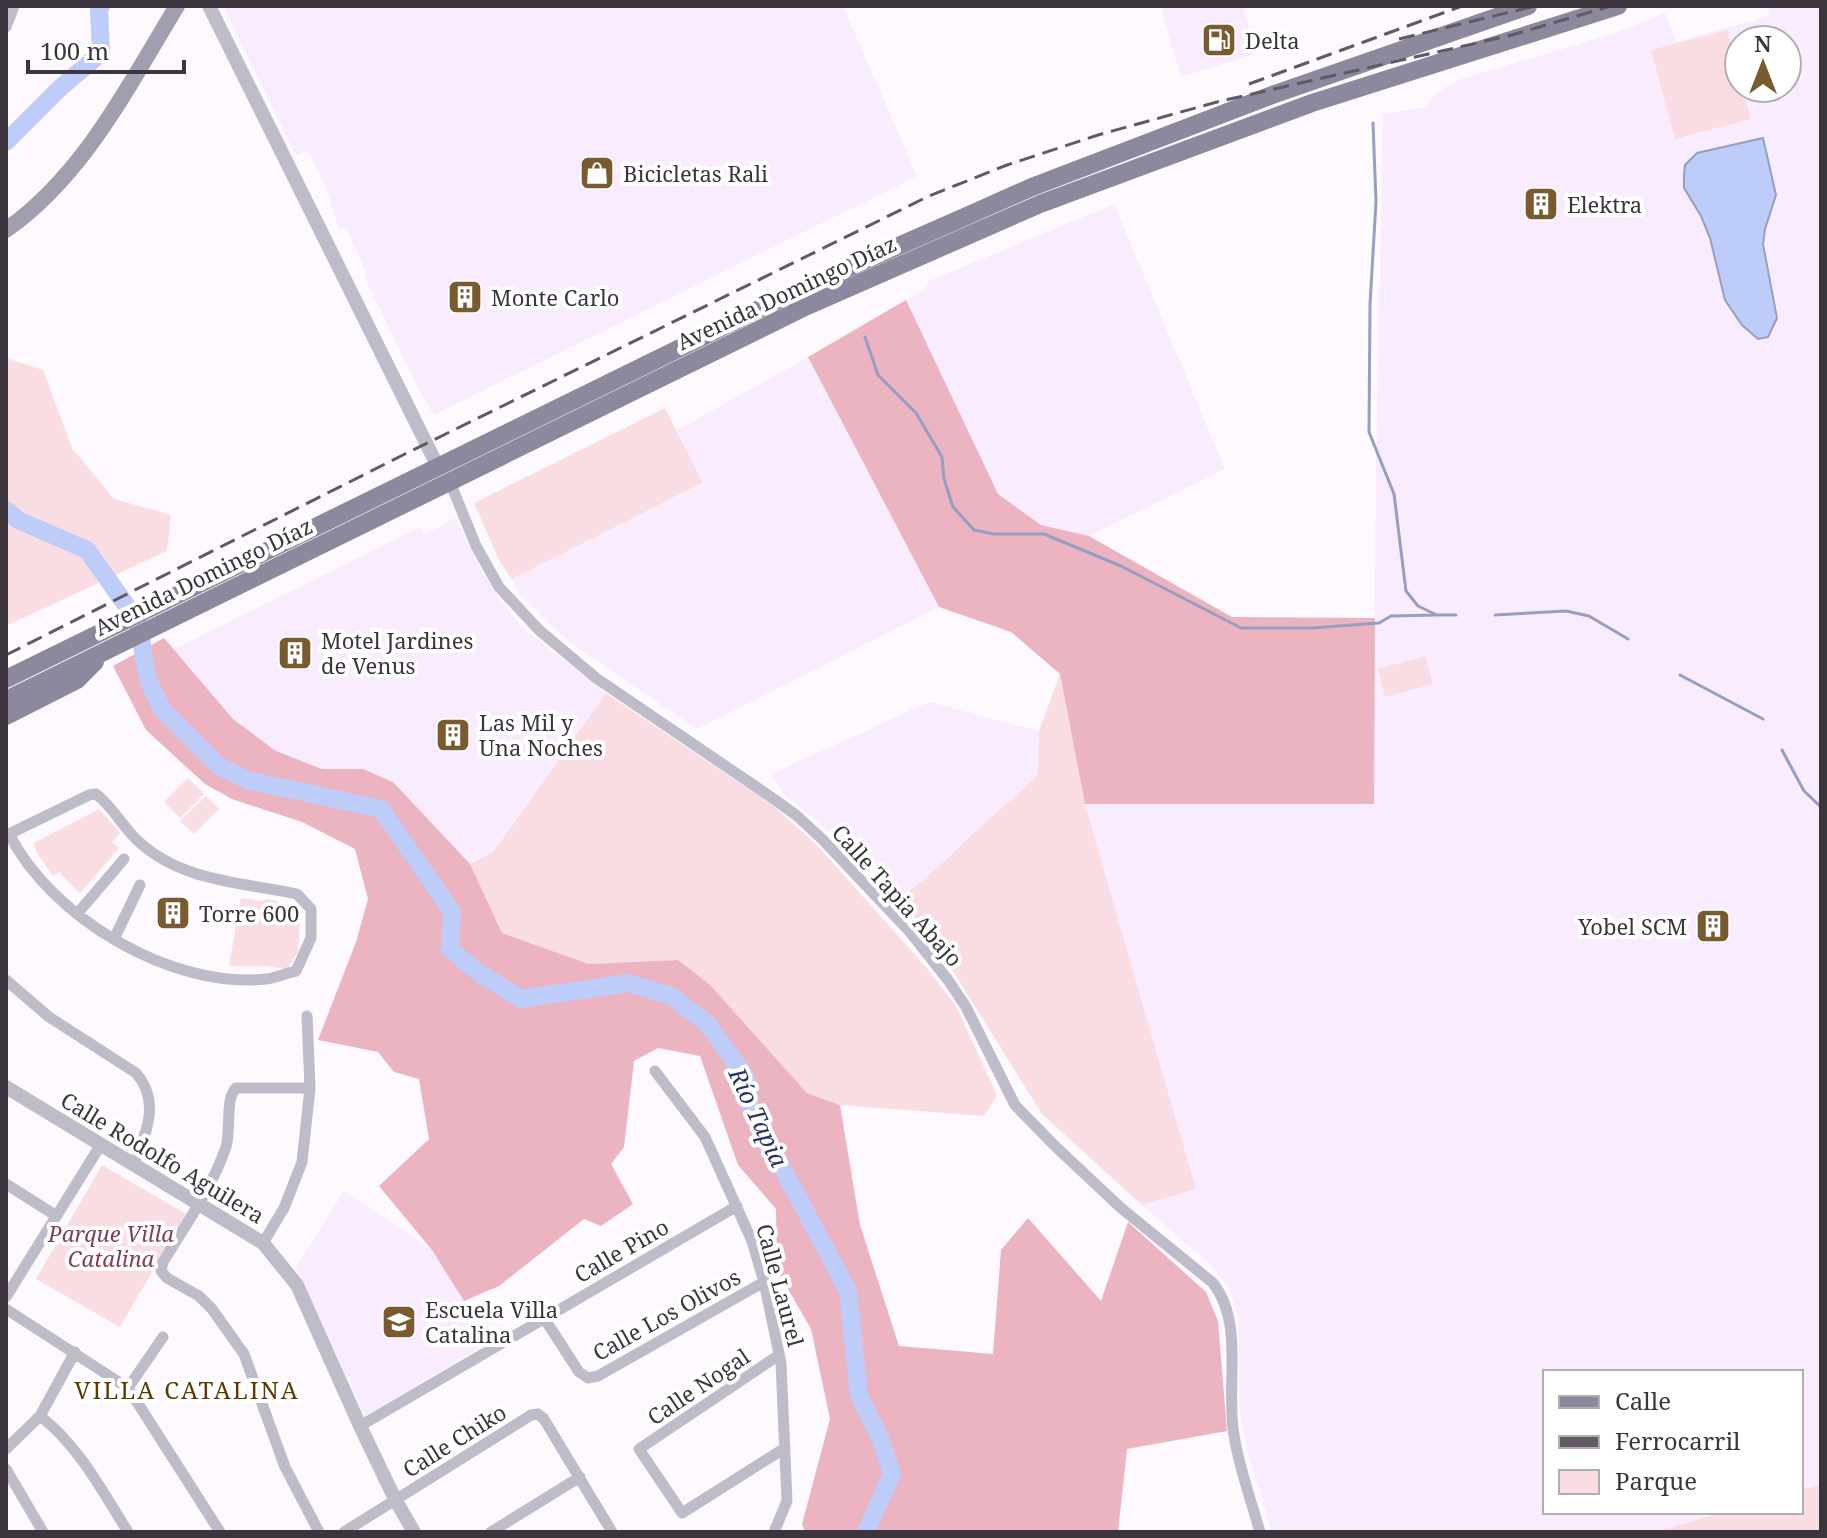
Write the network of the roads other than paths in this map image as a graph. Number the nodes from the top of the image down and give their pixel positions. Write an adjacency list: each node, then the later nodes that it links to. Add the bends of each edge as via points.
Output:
1 (14, 6): 7 (street)
2 (177, 6): 8 (main road, via 71,171)
3 (209, 6): 9 (street)
4 (1528, 6): 6 (main road, Avenida Domingo Díaz)
5 (1618, 6): 10 (main road, Avenida Domingo Díaz, via 1312,103 1040,204 805,307)
6 (1499, 11): 9 (main road, Avenida Domingo Díaz, via 1019,192 796,291)
7 (6, 27)
8 (6, 230)
9 (438, 467): 11 (main road, Avenida Domingo Díaz)
10 (450, 482): 11 (main road, Avenida Domingo Díaz); 58 (street, Calle Tapia Abajo, via 476,546 517,608 582,667 784,806 822,839 948,980 1015,1105 1121,1208 1213,1283 1229,1321 1230,1412)
11 (158, 614): 12 (main road, Avenida Domingo Díaz)
12 (105, 640): 13 (main road, via 52,642); 14 (main road, Avenida Domingo Díaz); 15 (main road, Avenida Domingo Díaz); 16 (main road, via 77,680)
13 (6, 666)
14 (6, 679)
15 (6, 700)
16 (6, 716)
17 (8, 835): 20 (street, via 31,870); 21 (street, via 96,794 138,841 184,870 297,894 311,909 311,938 296,971 268,979 228,979 170,966)
18 (124, 859): 20 (street)
19 (140, 885): 21 (street)
20 (77, 914): 21 (street)
21 (114, 939)
22 (6, 980): 28 (street, via 49,1017 143,1081 150,1119)
23 (307, 1016): 26 (street)
24 (655, 1071): 31 (street, Calle Laurel, via 705,1137)
25 (6, 1087): 27 (street, Calle Rodolfo Aguilera)
26 (310, 1088): 30 (street, via 231,1092 226,1146); 33 (street, via 302,1162)
27 (100, 1146): 28 (street, Calle Rodolfo Aguilera); 32 (street)
28 (133, 1165): 30 (street, Calle Rodolfo Aguilera)
29 (6, 1184): 32 (street)
30 (198, 1203): 33 (street, Calle Rodolfo Aguilera); 52 (street, via 161,1271 199,1296 244,1354 285,1467)
31 (737, 1206): 34 (street, Calle Laurel); 37 (street, Calle Pino)
32 (55, 1215): 35 (street)
33 (263, 1243): 43 (street, Calle Rodolfo Aguilera, via 297,1285)
34 (764, 1282): 37 (street, Calle Los Olivos, via 588,1378); 40 (street, Calle Laurel)
35 (7, 1292)
36 (6, 1309): 39 (street)
37 (544, 1318): 43 (street, Calle Pino)
38 (163, 1337): 41 (street)
39 (75, 1352): 41 (street); 42 (street)
40 (779, 1355): 44 (street, Calle Laurel); 44 (street, Calle Nogal, via 639,1449 682,1513)
41 (128, 1388): 51 (street)
42 (40, 1416): 45 (street); 50 (street, via 86,1465)
43 (360, 1426): 48 (street, Calle Rodolfo Aguilera)
44 (785, 1448): 57 (street, Calle Laurel, via 787,1501)
45 (6, 1449)
46 (6, 1469): 49 (street)
47 (580, 1477): 48 (street, Calle Chiko, via 538,1414); 55 (street); 56 (street, Calle Chiko)
48 (396, 1501): 53 (street); 54 (street, Calle Rodolfo Aguilera)
49 (43, 1532)
50 (128, 1532)
51 (220, 1532)
52 (319, 1532)
53 (344, 1532)
54 (414, 1532)
55 (491, 1532)
56 (612, 1532)
57 (774, 1532)
58 (1260, 1532)

